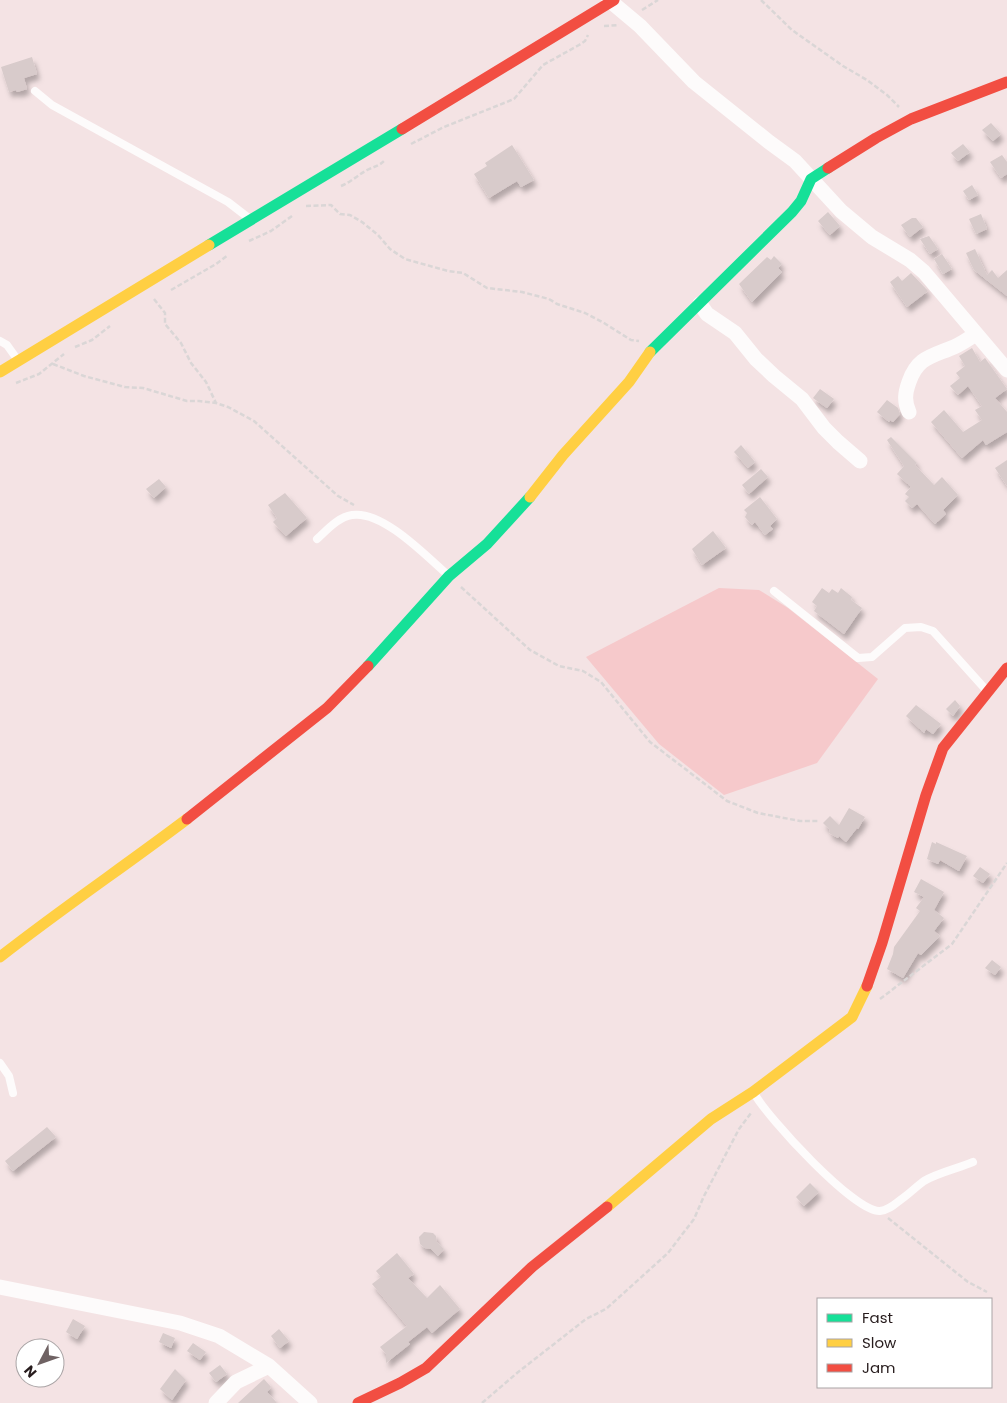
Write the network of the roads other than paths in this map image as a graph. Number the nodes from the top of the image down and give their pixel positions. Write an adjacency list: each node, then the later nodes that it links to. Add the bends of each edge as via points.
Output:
1 (612, 1): 4 (street, via 694,82 795,161); 5 (street)
2 (1007, 82): 4 (street, via 911,119)
3 (35, 91): 5 (lane, via 52,105 228,202)
4 (811, 179): 6 (street, via 792,212); 7 (street, via 841,211 872,237 924,272)
5 (252, 220): 9 (street)
6 (700, 304): 13 (street, via 707,314 735,333 774,376 802,399 824,428); 15 (street, via 646,356 629,382 487,544)
7 (976, 334): 10 (street); 12 (street, via 916,366 905,398)
8 (0, 341): 9 (lane)
9 (18, 361): 11 (street)
10 (1007, 370)
11 (0, 372)
12 (909, 412)
13 (860, 461)
14 (317, 539): 15 (lane, via 336,522 352,515 372,516 402,535)
15 (449, 576): 19 (street, via 327,708 190,817)
16 (774, 591): 18 (lane, via 858,658 872,657 905,628 921,627 933,631)
17 (1007, 668): 18 (street)
18 (988, 692): 22 (street, via 940,755 861,1002 852,1017)
19 (0, 957)
20 (0, 1063): 21 (lane, via 9,1076)
21 (13, 1093)
22 (756, 1097): 23 (lane, via 804,1153 842,1188 879,1211 891,1208 925,1180); 28 (street, via 711,1119 532,1267 426,1368)
23 (974, 1162)
24 (0, 1287): 25 (street, via 180,1323 219,1336)
25 (269, 1366): 26 (street, via 236,1382); 27 (street)
26 (216, 1403)
27 (310, 1403)
28 (358, 1403)

